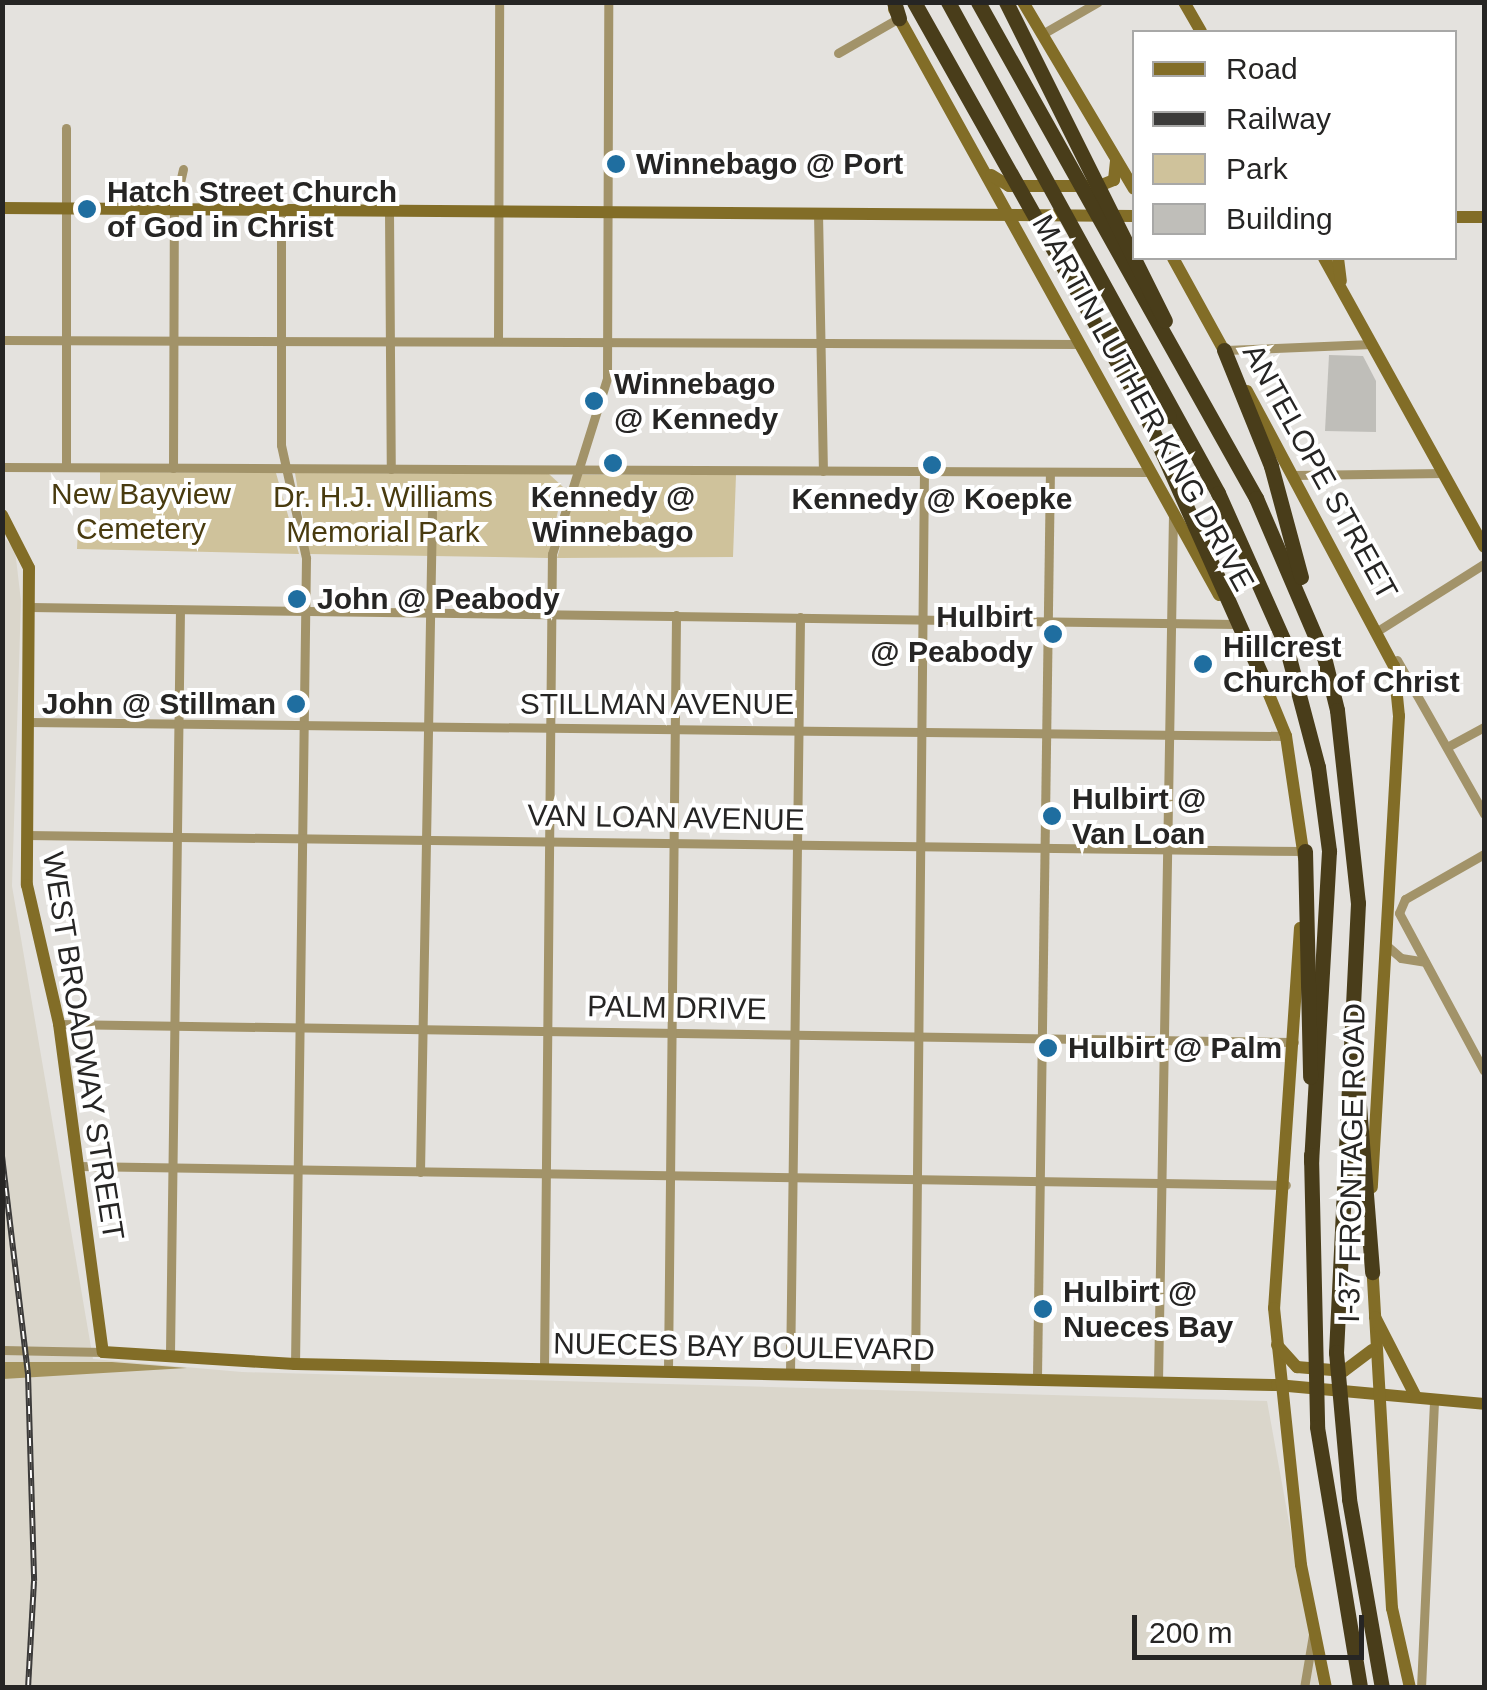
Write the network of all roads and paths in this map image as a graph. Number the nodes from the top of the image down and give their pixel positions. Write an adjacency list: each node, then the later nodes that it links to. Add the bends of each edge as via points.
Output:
1 (499, 2): 24 (street)
2 (608, 2): 25 (street)
3 (916, 2): 35 (highway)
4 (948, 2): 48 (highway)
5 (978, 2): 34 (highway)
6 (1004, 2): 34 (highway)
7 (1022, 2): 12 (main road)
8 (1098, 2): 12 (street)
9 (1184, 2): 11 (main road)
10 (895, 8): 13 (street); 16 (main road, MARTIN LUTHER KING DRIVE)
11 (1199, 30)
12 (1044, 33): 15 (main road)
13 (838, 53)
14 (66, 128): 20 (street)
15 (1116, 158): 16 (main road, via 1114,180 1100,186 1009,186); 18 (main road)
16 (983, 166): 27 (main road, MARTIN LUTHER KING DRIVE)
17 (183, 169): 21 (street)
18 (1132, 186)
19 (2, 208): 20 (main road)
20 (66, 208): 21 (main road); 39 (street)
21 (174, 209): 22 (main road); 37 (street)
22 (282, 211): 23 (main road); 40 (street)
23 (389, 211): 24 (main road); 41 (street)
24 (502, 211): 25 (main road); 42 (street)
25 (608, 212): 26 (main road); 43 (street)
26 (818, 213): 27 (main road); 44 (street)
27 (1010, 215): 28 (main road); 45 (main road, MARTIN LUTHER KING DRIVE)
28 (1132, 216)
29 (1457, 216): 30 (main road)
30 (1484, 217)
31 (1175, 260): 47 (main road, ANTELOPE STREET)
32 (1325, 260): 36 (main road)
33 (1339, 260): 36 (main road)
34 (1129, 264): 78 (highway, via 1275,538)
35 (1068, 274): 48 (highway); 79 (highway, via 1142,407)
36 (1356, 316): 46 (main road)
37 (172, 339): 39 (street); 40 (street); 51 (street)
38 (2, 340): 39 (street)
39 (64, 340): 50 (street)
40 (281, 340): 41 (street); 52 (street)
41 (388, 340): 42 (street); 53 (street)
42 (498, 341): 43 (street)
43 (605, 341): 44 (street); 54 (street, via 604,399)
44 (820, 342): 45 (street); 55 (street)
45 (1079, 344): 58 (main road, MARTIN LUTHER KING DRIVE)
46 (1372, 344): 47 (street); 59 (main road)
47 (1224, 350): 60 (main road, ANTELOPE STREET); 78 (highway, via 1271,466)
48 (1202, 464): 123 (highway, via 1286,646 1318,767 1330,913)
49 (2, 467): 50 (street)
50 (66, 467): 51 (street)
51 (173, 468): 52 (street)
52 (283, 468): 53 (street); 68 (street, via 306,558)
53 (392, 468): 54 (street)
54 (579, 470): 55 (street); 69 (street, via 556,526)
55 (823, 471): 56 (street)
56 (924, 471): 57 (street); 73 (street)
57 (1050, 472): 58 (street); 74 (street)
58 (1150, 472): 62 (main road, MARTIN LUTHER KING DRIVE)
59 (1444, 473): 60 (street); 64 (main road)
60 (1293, 475): 77 (main road, ANTELOPE STREET)
61 (432, 512): 70 (street)
62 (1174, 514): 75 (street); 76 (main road, MARTIN LUTHER KING DRIVE)
63 (2, 515): 66 (main road, WEST BROADWAY STREET, via 27,555)
64 (1484, 547)
65 (1484, 564): 77 (street)
66 (30, 608): 67 (street); 80 (main road, WEST BROADWAY STREET)
67 (180, 611): 68 (street); 81 (street)
68 (305, 612): 70 (street); 82 (street)
69 (553, 612): 70 (street); 71 (street); 86 (street)
70 (428, 614): 83 (street)
71 (676, 614): 72 (street); 85 (street)
72 (800, 617): 73 (street); 87 (street)
73 (922, 619): 74 (street); 88 (street)
74 (1048, 621): 75 (street); 89 (street)
75 (1172, 623): 76 (street); 90 (street)
76 (1236, 624): 79 (main road, MARTIN LUTHER KING DRIVE)
77 (1382, 635): 92 (street, ANTELOPE STREET); 106 (main road, I-37 FRONTAGE ROAD, via 1400,716)
78 (1324, 657): 107 (highway, via 1352,806)
79 (1264, 681): 91 (main road, MARTIN LUTHER KING DRIVE)
80 (28, 722): 81 (street, STILLMAN AVENUE); 94 (main road, WEST BROADWAY STREET)
81 (178, 724): 82 (street, STILLMAN AVENUE); 95 (street)
82 (301, 724): 83 (street, STILLMAN AVENUE); 96 (street)
83 (428, 726): 86 (street, STILLMAN AVENUE); 97 (street)
84 (1484, 726): 92 (street)
85 (675, 728): 86 (street, STILLMAN AVENUE); 87 (street, STILLMAN AVENUE); 99 (street)
86 (553, 730): 98 (street)
87 (799, 730): 88 (street, STILLMAN AVENUE); 100 (street)
88 (923, 732): 89 (street, STILLMAN AVENUE); 101 (street)
89 (1046, 733): 90 (street, STILLMAN AVENUE); 102 (street)
90 (1169, 734): 91 (street, STILLMAN AVENUE); 103 (street)
91 (1286, 736): 104 (main road, MARTIN LUTHER KING DRIVE)
92 (1447, 747): 93 (street, ANTELOPE STREET)
93 (1484, 814)
94 (26, 836): 95 (street, VAN LOAN AVENUE); 111 (main road, WEST BROADWAY STREET, via 32,919)
95 (176, 838): 96 (street, VAN LOAN AVENUE); 112 (street)
96 (301, 838): 97 (street, VAN LOAN AVENUE); 113 (street)
97 (426, 839): 98 (street, VAN LOAN AVENUE); 114 (street)
98 (550, 841): 99 (street, VAN LOAN AVENUE); 115 (street)
99 (674, 843): 100 (street, VAN LOAN AVENUE); 116 (street)
100 (797, 844): 101 (street, VAN LOAN AVENUE); 117 (street)
101 (921, 846): 102 (street, VAN LOAN AVENUE); 118 (street)
102 (1044, 848): 103 (street, VAN LOAN AVENUE); 119 (street)
103 (1167, 849): 104 (street, VAN LOAN AVENUE); 120 (street)
104 (1304, 851): 121 (main road, MARTIN LUTHER KING DRIVE); 123 (highway)
105 (1484, 854): 109 (street, via 1399,908)
106 (1384, 942): 108 (street); 110 (main road, I-37 FRONTAGE ROAD)
107 (1356, 943): 135 (highway); 158 (highway, via 1336,1352 1340,1428)
108 (1401, 958): 109 (street); 110 (street)
109 (1425, 962): 122 (street)
110 (1382, 977): 135 (main road, I-37 FRONTAGE ROAD)
111 (59, 1024): 112 (street, PALM DRIVE); 124 (main road, WEST BROADWAY STREET)
112 (175, 1026): 113 (street, PALM DRIVE); 125 (street)
113 (298, 1028): 114 (street, PALM DRIVE); 126 (street)
114 (422, 1029): 115 (street, PALM DRIVE); 127 (street)
115 (546, 1031): 116 (street, PALM DRIVE); 128 (street)
116 (672, 1033): 117 (street, PALM DRIVE); 129 (street)
117 (794, 1034): 118 (street, PALM DRIVE); 130 (street)
118 (919, 1036): 119 (street, PALM DRIVE); 131 (street)
119 (1042, 1038): 120 (street, PALM DRIVE); 132 (street)
120 (1164, 1040): 121 (street, PALM DRIVE); 133 (street)
121 (1294, 1042): 134 (main road, MARTIN LUTHER KING DRIVE)
122 (1484, 1071)
123 (1311, 1161): 157 (highway, via 1316,1427)
124 (78, 1166): 125 (street); 140 (main road, WEST BROADWAY STREET)
125 (173, 1168): 126 (street); 141 (street)
126 (297, 1170): 127 (street); 142 (street)
127 (420, 1172): 128 (street)
128 (545, 1174): 129 (street); 143 (street)
129 (670, 1176): 130 (street); 144 (street)
130 (792, 1177): 131 (street); 145 (street)
131 (915, 1179): 132 (street); 146 (street)
132 (1040, 1181): 133 (street); 147 (street)
133 (1161, 1183): 134 (street); 148 (street)
134 (1286, 1185): 137 (main road, MARTIN LUTHER KING DRIVE)
135 (1372, 1272): 136 (main road, I-37 FRONTAGE ROAD)
136 (1373, 1314): 138 (main road, I-37 FRONTAGE ROAD); 151 (main road)
137 (1276, 1343): 138 (main road, via 1297,1367 1344,1372); 149 (main road, MARTIN LUTHER KING DRIVE)
138 (1374, 1348): 150 (main road, I-37 FRONTAGE ROAD)
139 (2, 1350): 140 (street, NUECES BAY BOULEVARD)
140 (103, 1352): 141 (main road, NUECES BAY BOULEVARD)
141 (170, 1353): 142 (main road, NUECES BAY BOULEVARD)
142 (295, 1364): 143 (main road, NUECES BAY BOULEVARD)
143 (544, 1368): 144 (main road, NUECES BAY BOULEVARD)
144 (668, 1369): 145 (main road, NUECES BAY BOULEVARD)
145 (790, 1373): 146 (main road, NUECES BAY BOULEVARD)
146 (914, 1374): 147 (main road, NUECES BAY BOULEVARD)
147 (1037, 1377): 148 (main road, NUECES BAY BOULEVARD)
148 (1158, 1382): 149 (main road, NUECES BAY BOULEVARD)
149 (1277, 1385): 150 (main road, NUECES BAY BOULEVARD); 154 (main road)
150 (1374, 1390): 151 (main road, NUECES BAY BOULEVARD); 159 (main road, I-37 FRONTAGE ROAD, via 1392,1608)
151 (1414, 1396): 152 (main road, NUECES BAY BOULEVARD)
152 (1434, 1398): 153 (main road, NUECES BAY BOULEVARD); 160 (street)
153 (1484, 1404)
154 (1313, 1632): 155 (street); 156 (main road)
155 (1304, 1688)
156 (1326, 1688)
157 (1360, 1688)
158 (1382, 1688)
159 (1410, 1688)
160 (1421, 1688)

